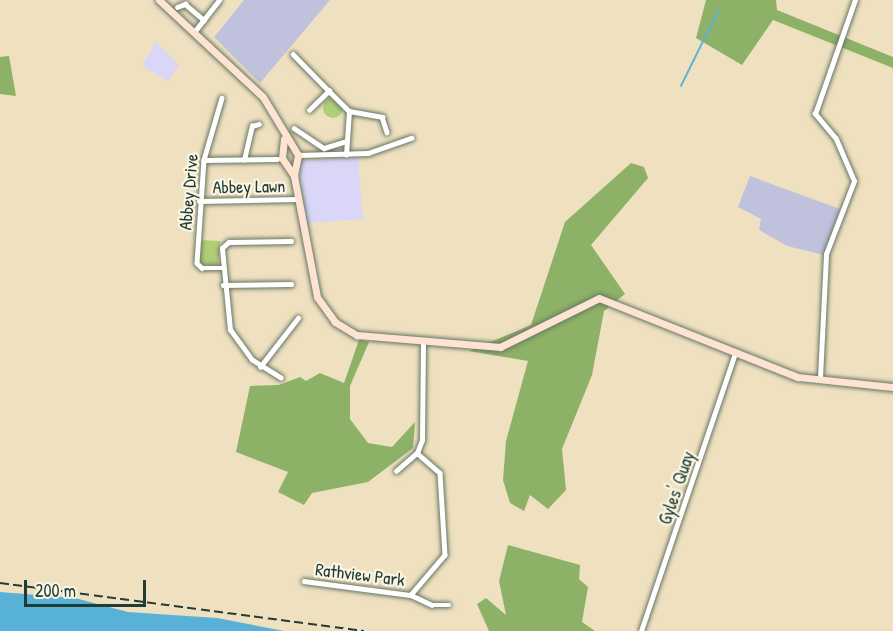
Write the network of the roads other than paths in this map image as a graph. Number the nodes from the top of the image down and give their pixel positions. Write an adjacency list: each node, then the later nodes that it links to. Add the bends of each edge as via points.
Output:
1 (159, 0): 6 (street)
2 (219, 0): 5 (street)
3 (855, 0): 36 (street, via 815,114 836,139 854,181 826,254)
4 (177, 7): 5 (street, via 185,4)
5 (204, 20): 6 (street)
6 (195, 32): 19 (street, via 255,87)
7 (293, 54): 8 (street)
8 (329, 91): 10 (street); 11 (street)
9 (222, 98): 22 (street, Abbey Drive)
10 (309, 110)
11 (349, 112): 14 (street, via 382,117); 18 (street)
12 (259, 124): 23 (street, via 252,126)
13 (294, 128): 15 (street)
14 (387, 132)
15 (301, 135): 17 (street); 18 (street, via 324,147)
16 (411, 138): 20 (street)
17 (296, 141)
18 (345, 142): 20 (street)
19 (287, 150): 24 (street); 24 (street, via 282,158)
20 (346, 155): 24 (street, via 309,156)
21 (278, 159): 23 (street)
22 (204, 160): 23 (street); 26 (street, Abbey Drive)
23 (244, 160)
24 (295, 161): 25 (street)
25 (298, 199): 26 (street, Abbey Lawn); 32 (street, via 317,297 335,322 357,335)
26 (200, 201): 28 (street, Abbey Drive, via 198,266)
27 (291, 241): 28 (street, via 226,243)
28 (222, 268): 30 (street)
29 (291, 284): 30 (street)
30 (223, 285): 34 (street, via 230,330)
31 (298, 318): 34 (street)
32 (423, 343): 33 (street, via 500,347 599,298); 38 (street, via 422,440)
33 (735, 353): 36 (street, via 798,377); 43 (street, Gyles' Quay)
34 (260, 367): 35 (street)
35 (281, 378)
36 (820, 378): 37 (street)
37 (893, 387)
38 (417, 453): 39 (street); 41 (street, Rathview Park, via 440,473 445,555)
39 (396, 471)
40 (304, 581): 41 (street, Rathview Park)
41 (411, 595): 42 (street, Rathview Park, via 432,605)
42 (449, 605)
43 (641, 631)

